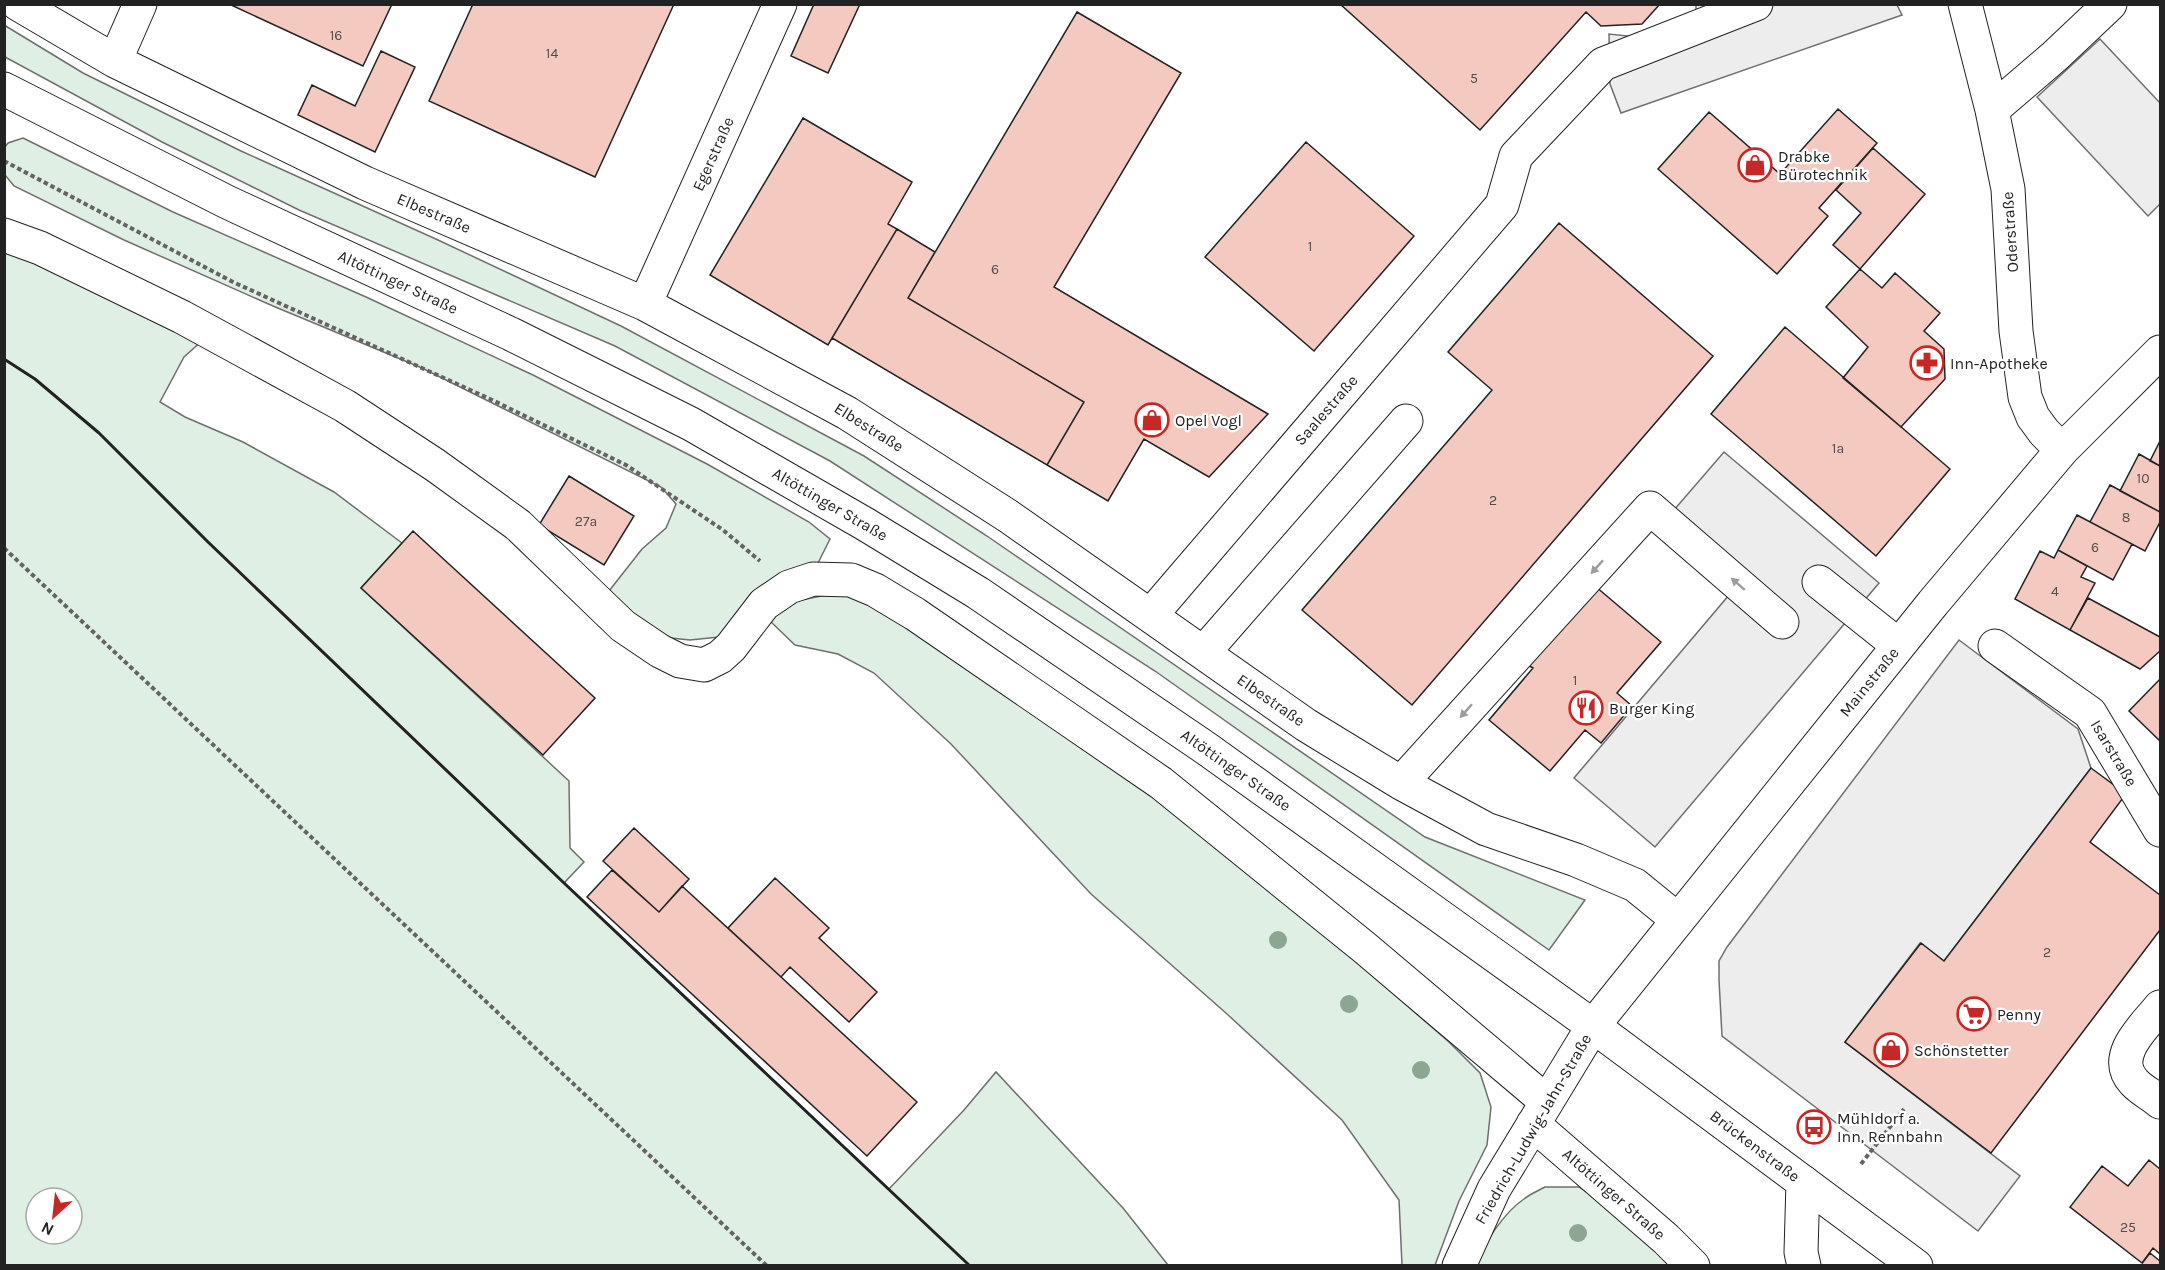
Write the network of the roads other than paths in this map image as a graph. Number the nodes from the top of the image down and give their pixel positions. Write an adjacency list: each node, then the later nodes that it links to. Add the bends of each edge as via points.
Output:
1 (18, 4): 7 (street, Elbestraße)
2 (140, 4): 7 (street)
3 (780, 4): 11 (street, Egerstraße)
4 (1756, 4): 16 (street, Saalestraße, via 1603,64 1516,156 1502,205)
5 (1965, 4): 9 (street, Oderstraße)
6 (2110, 4): 9 (street)
7 (115, 61): 11 (street, Elbestraße, via 365,183)
8 (4, 89): 25 (street, Altöttinger Straße, via 227,202 511,334 681,419 865,524 978,592 1099,674)
9 (1992, 110): 14 (street, Oderstraße, via 2008,189 2016,331 2025,397 2033,417)
10 (4, 235): 27 (street, Altöttinger Straße, via 40,248 182,317 345,406 518,525 623,626 680,661 704,665 720,657 764,604 789,587 813,579 851,580 875,591 915,614 1161,783 1365,948)
11 (645, 304): 16 (street, Elbestraße, via 847,412)
12 (2160, 352): 14 (street, Mainstraße)
13 (1406, 421): 20 (street)
14 (2062, 450): 18 (street, Mainstraße)
15 (1819, 582): 18 (street)
16 (1151, 615): 20 (street, Elbestraße)
17 (1782, 622): 21 (street, one-way to 21, via 1650,508)
18 (1898, 645): 23 (street, Mainstraße)
19 (1995, 646): 22 (street, Isarstraße, via 2090,713)
20 (1204, 652): 21 (street, Elbestraße, via 1306,725)
21 (1401, 783): 23 (street, Elbestraße, via 1486,829 1635,885)
22 (2160, 830)
23 (1678, 920): 25 (street, Mainstraße)
24 (2160, 1007): 26 (street, via 2129,1046 2124,1063 2133,1081)
25 (1593, 1026): 27 (street, Friedrich-Ludwig-Jahn-Straße); 28 (street, Brückenstraße)
26 (2160, 1102)
27 (1540, 1113): 29 (street, Friedrich-Ludwig-Jahn-Straße, via 1494,1189); 30 (street, Altöttinger Straße)
28 (1803, 1182): 31 (street); 32 (street, Brückenstraße)
29 (1459, 1266)
30 (1693, 1266)
31 (1804, 1266)
32 (1916, 1266)

